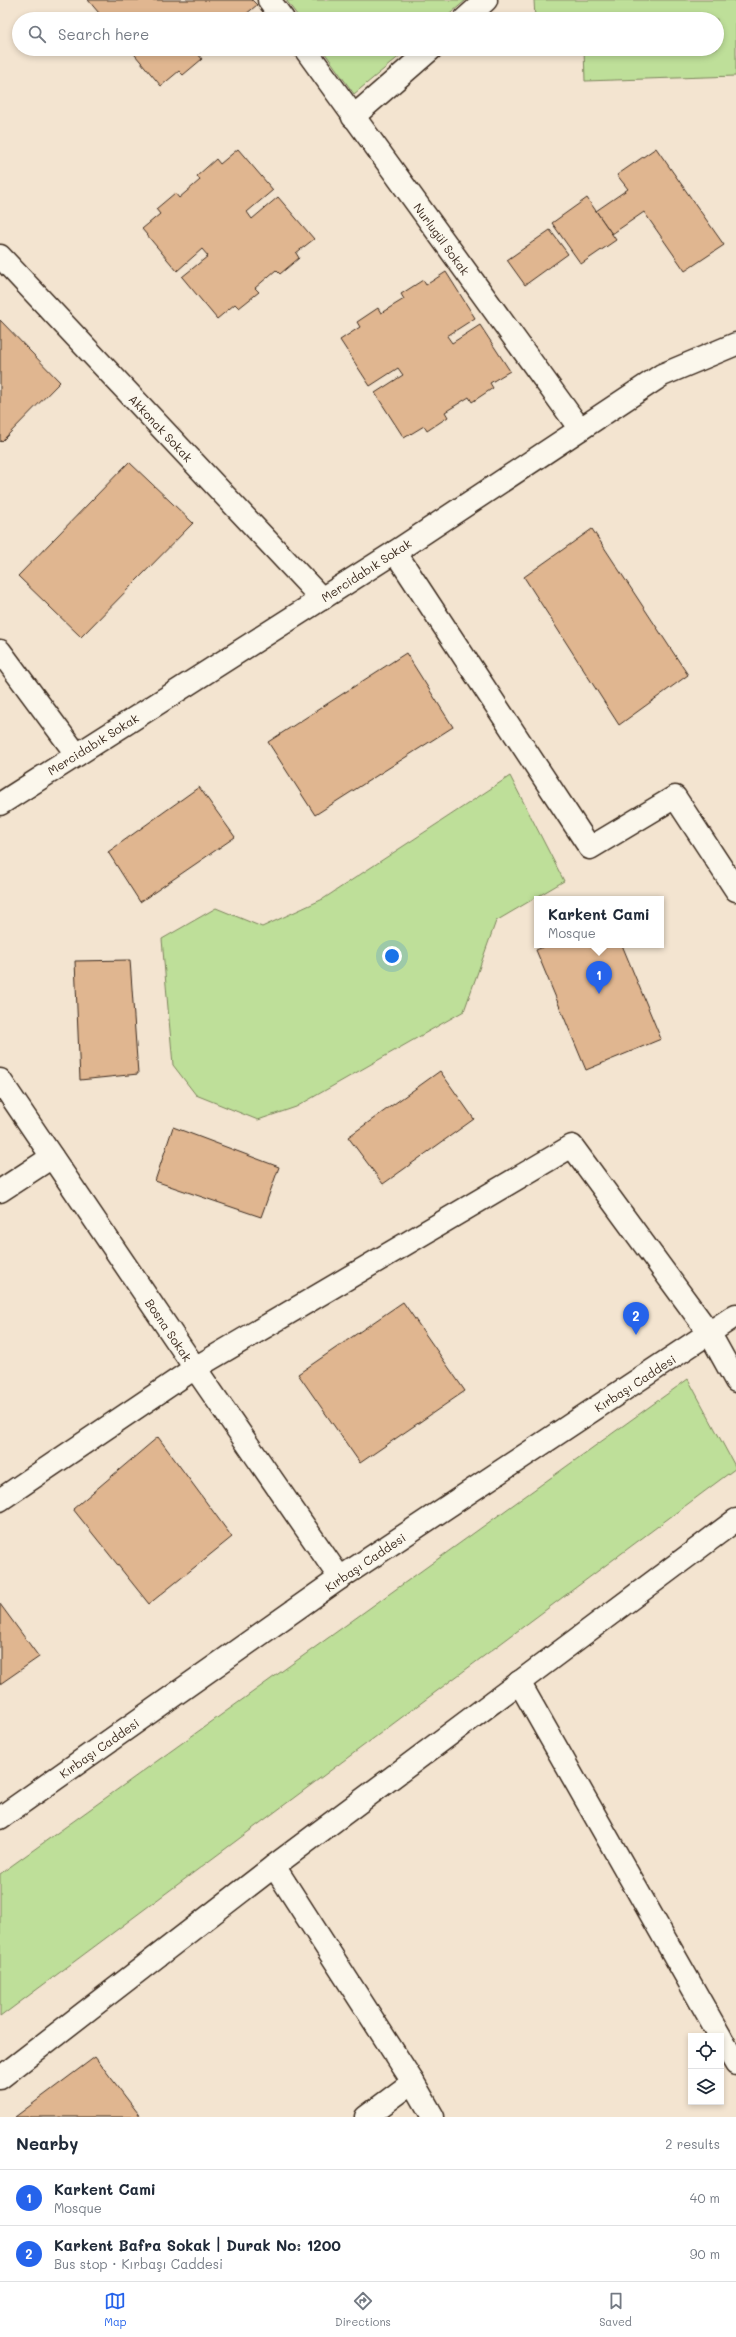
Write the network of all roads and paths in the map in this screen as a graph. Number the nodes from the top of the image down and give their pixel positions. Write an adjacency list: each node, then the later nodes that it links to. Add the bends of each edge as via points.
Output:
1 (269, 0): 3 (street)
2 (486, 0): 4 (street)
3 (278, 12)
4 (473, 12)
5 (310, 56): 7 (street, Nurlugül Sokak)
6 (423, 56): 7 (street)
7 (353, 117): 10 (street, Nurlugül Sokak)
8 (0, 256): 12 (street, Akkonak Sokak)
9 (736, 344): 10 (street, Mercidabık Sokak, via 662,375)
10 (580, 429): 11 (street, Mercidabık Sokak)
11 (395, 552): 12 (street, Mercidabık Sokak); 16 (street, via 590,848 675,797)
12 (322, 599): 14 (street, Mercidabık Sokak)
13 (0, 651): 14 (street)
14 (77, 755): 15 (street, Mercidabık Sokak)
15 (0, 804)
16 (736, 890)
17 (0, 1080): 18 (street, Bosna Sokak)
18 (52, 1157): 19 (street); 22 (street, Bosna Sokak)
19 (0, 1191)
20 (736, 1316): 21 (street, Kırbaşı Caddesi)
21 (710, 1334): 22 (street, via 572,1146); 23 (street); 26 (street, Kırbaşı Caddesi)
22 (195, 1368): 24 (street); 26 (street, Bosna Sokak)
23 (736, 1381)
24 (0, 1500)
25 (736, 1520): 27 (street)
26 (340, 1578): 28 (street, Kırbaşı Caddesi)
27 (519, 1682): 29 (street); 30 (street)
28 (0, 1818)
29 (274, 1866): 33 (street); 34 (street)
30 (718, 2033)
31 (724, 2044): 32 (street)
32 (736, 2064)
33 (0, 2078)
34 (413, 2082): 35 (street); 36 (street)
35 (366, 2117)
36 (433, 2117)

